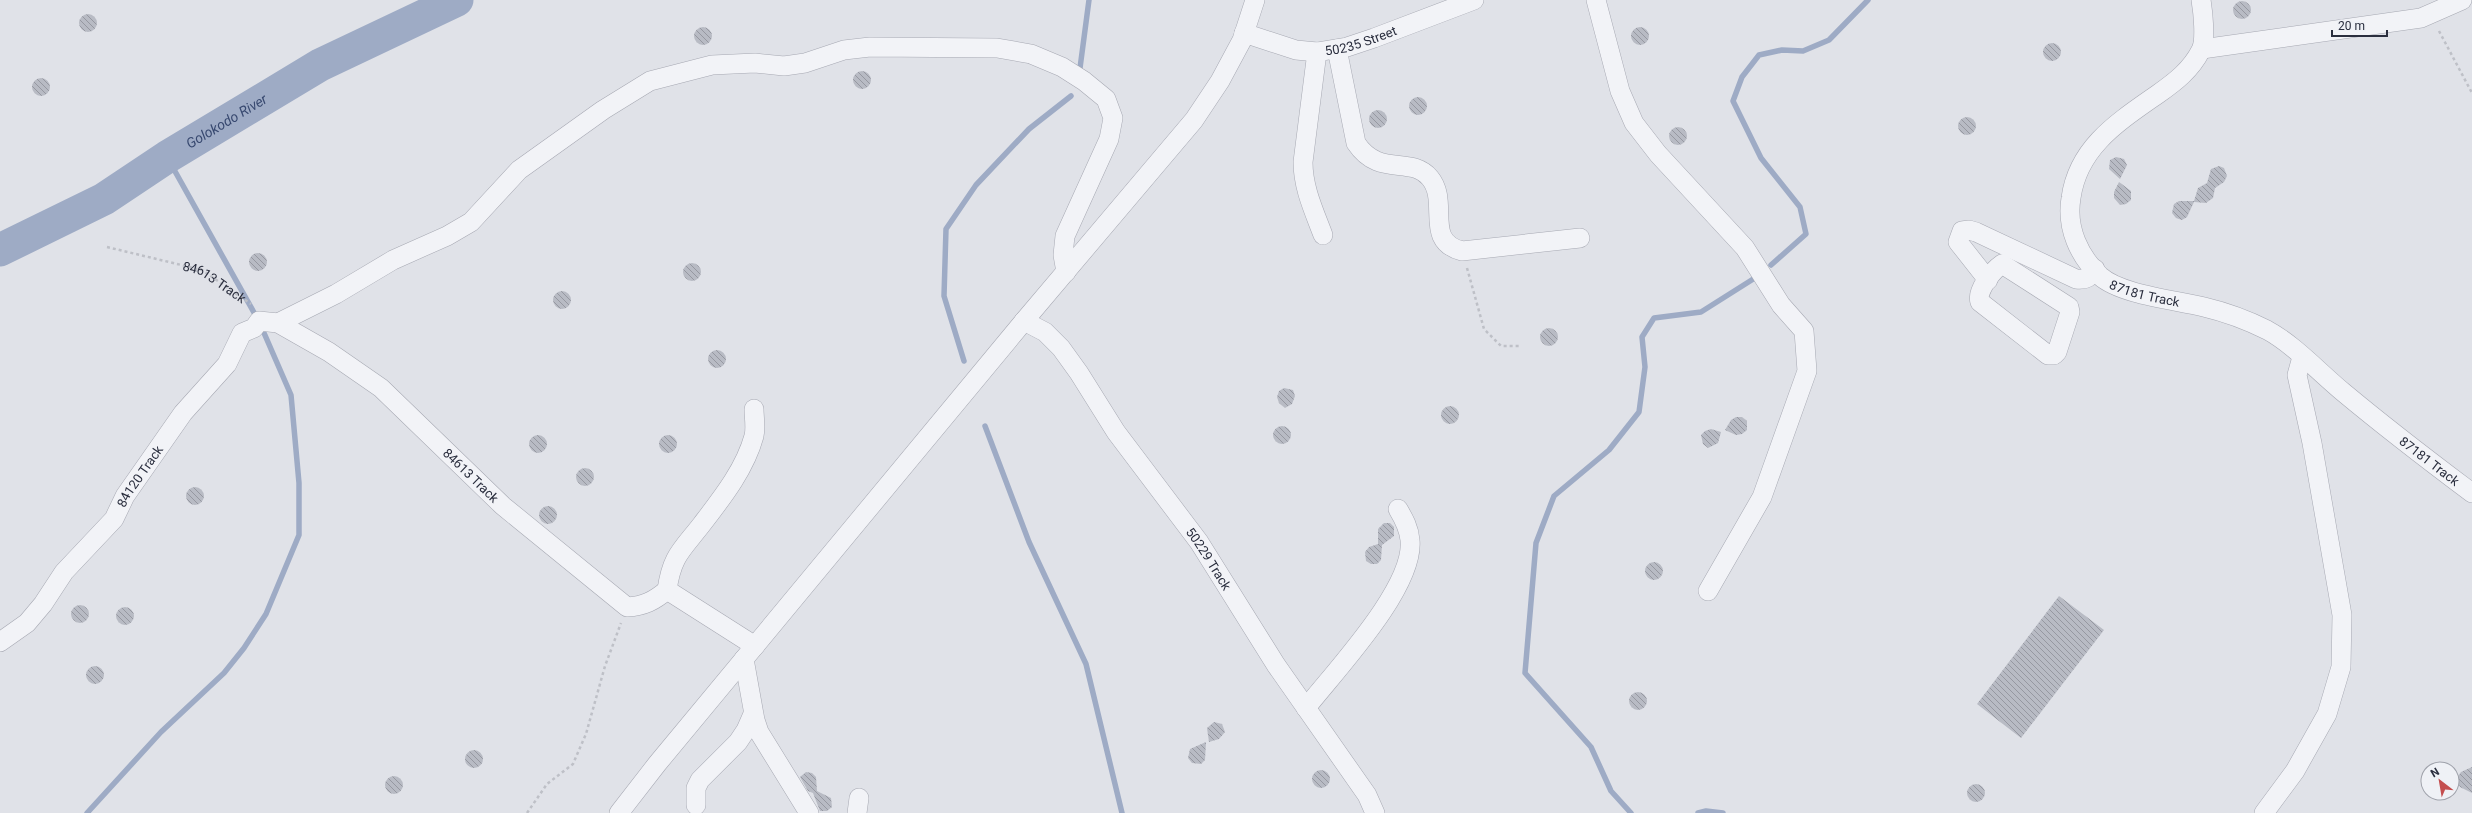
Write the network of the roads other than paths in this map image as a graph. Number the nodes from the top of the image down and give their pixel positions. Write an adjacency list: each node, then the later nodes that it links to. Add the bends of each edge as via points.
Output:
1 (1255, 0): 6 (street)
2 (1474, 0): 7 (street, 50235 Street)
3 (1596, 0): 22 (street, via 1620,91 1634,123 1658,154 1745,248 1780,306 1804,331 1807,371 1762,497)
4 (2201, 0): 8 (street)
5 (2462, 0): 8 (street, via 2420,18)
6 (1244, 33): 9 (street, 50235 Street, via 1296,50); 13 (street, via 1220,81 1194,120)
7 (1338, 49): 9 (street, 50235 Street); 11 (street, via 1356,143 1364,155 1375,162 1418,170 1430,178 1437,192 1440,231 1444,241 1451,248 1462,251)
8 (2202, 49): 12 (street, 87181 Track, via 2183,76 2110,128 2075,175 2070,201 2072,227 2078,249)
9 (1318, 52): 10 (street, via 1303,175)
10 (1323, 235)
11 (1580, 238)
12 (2094, 269): 14 (street, via 2090,277 2076,279 1976,232 1962,231 1958,242); 17 (street, 87181 Track, via 2102,277 2131,291 2204,307 2268,331)
13 (1066, 272): 15 (street); 16 (street, via 1063,255 1065,236 1108,140 1113,118 1106,99 1084,80 1031,54 997,48 870,47 844,50 805,63 784,66 755,63 712,65 650,81 603,110 519,170 471,222 447,236 393,260 336,294)
14 (1988, 280): 14 (street, via 1980,291 1980,302 2048,355 2054,355 2070,312 2065,302 2002,264)
15 (1024, 321): 24 (street); 25 (street, 50229 Track, via 1045,332 1061,348 1116,432 1199,542)
16 (278, 323): 21 (street, 84613 Track, via 329,352 382,388 502,506 627,607 641,606 654,601); 23 (street, 84120 Track, via 259,321 254,328 242,333 227,364 184,413 125,496 114,519 64,572 27,623)
17 (2302, 356): 19 (street, 87181 Track, via 2393,434); 31 (street, via 2297,375 2312,443 2342,615 2341,667 2327,714 2295,771)
18 (754, 409): 21 (street, via 754,435 747,454 732,482 678,552 670,569)
19 (2472, 493)
20 (1398, 509): 25 (street, via 1407,526 1410,541 1407,563 1395,592 1357,645)
21 (667, 590): 24 (street)
22 (1708, 591)
23 (0, 642)
24 (750, 652): 26 (street); 28 (street)
25 (1306, 708): 30 (street, 50229 Track, via 1366,795)
26 (754, 714): 27 (street, via 738,742 700,780 696,788); 29 (street, via 759,732)
27 (696, 805)
28 (619, 813)
29 (808, 813)
30 (1375, 813)
31 (2264, 813)

